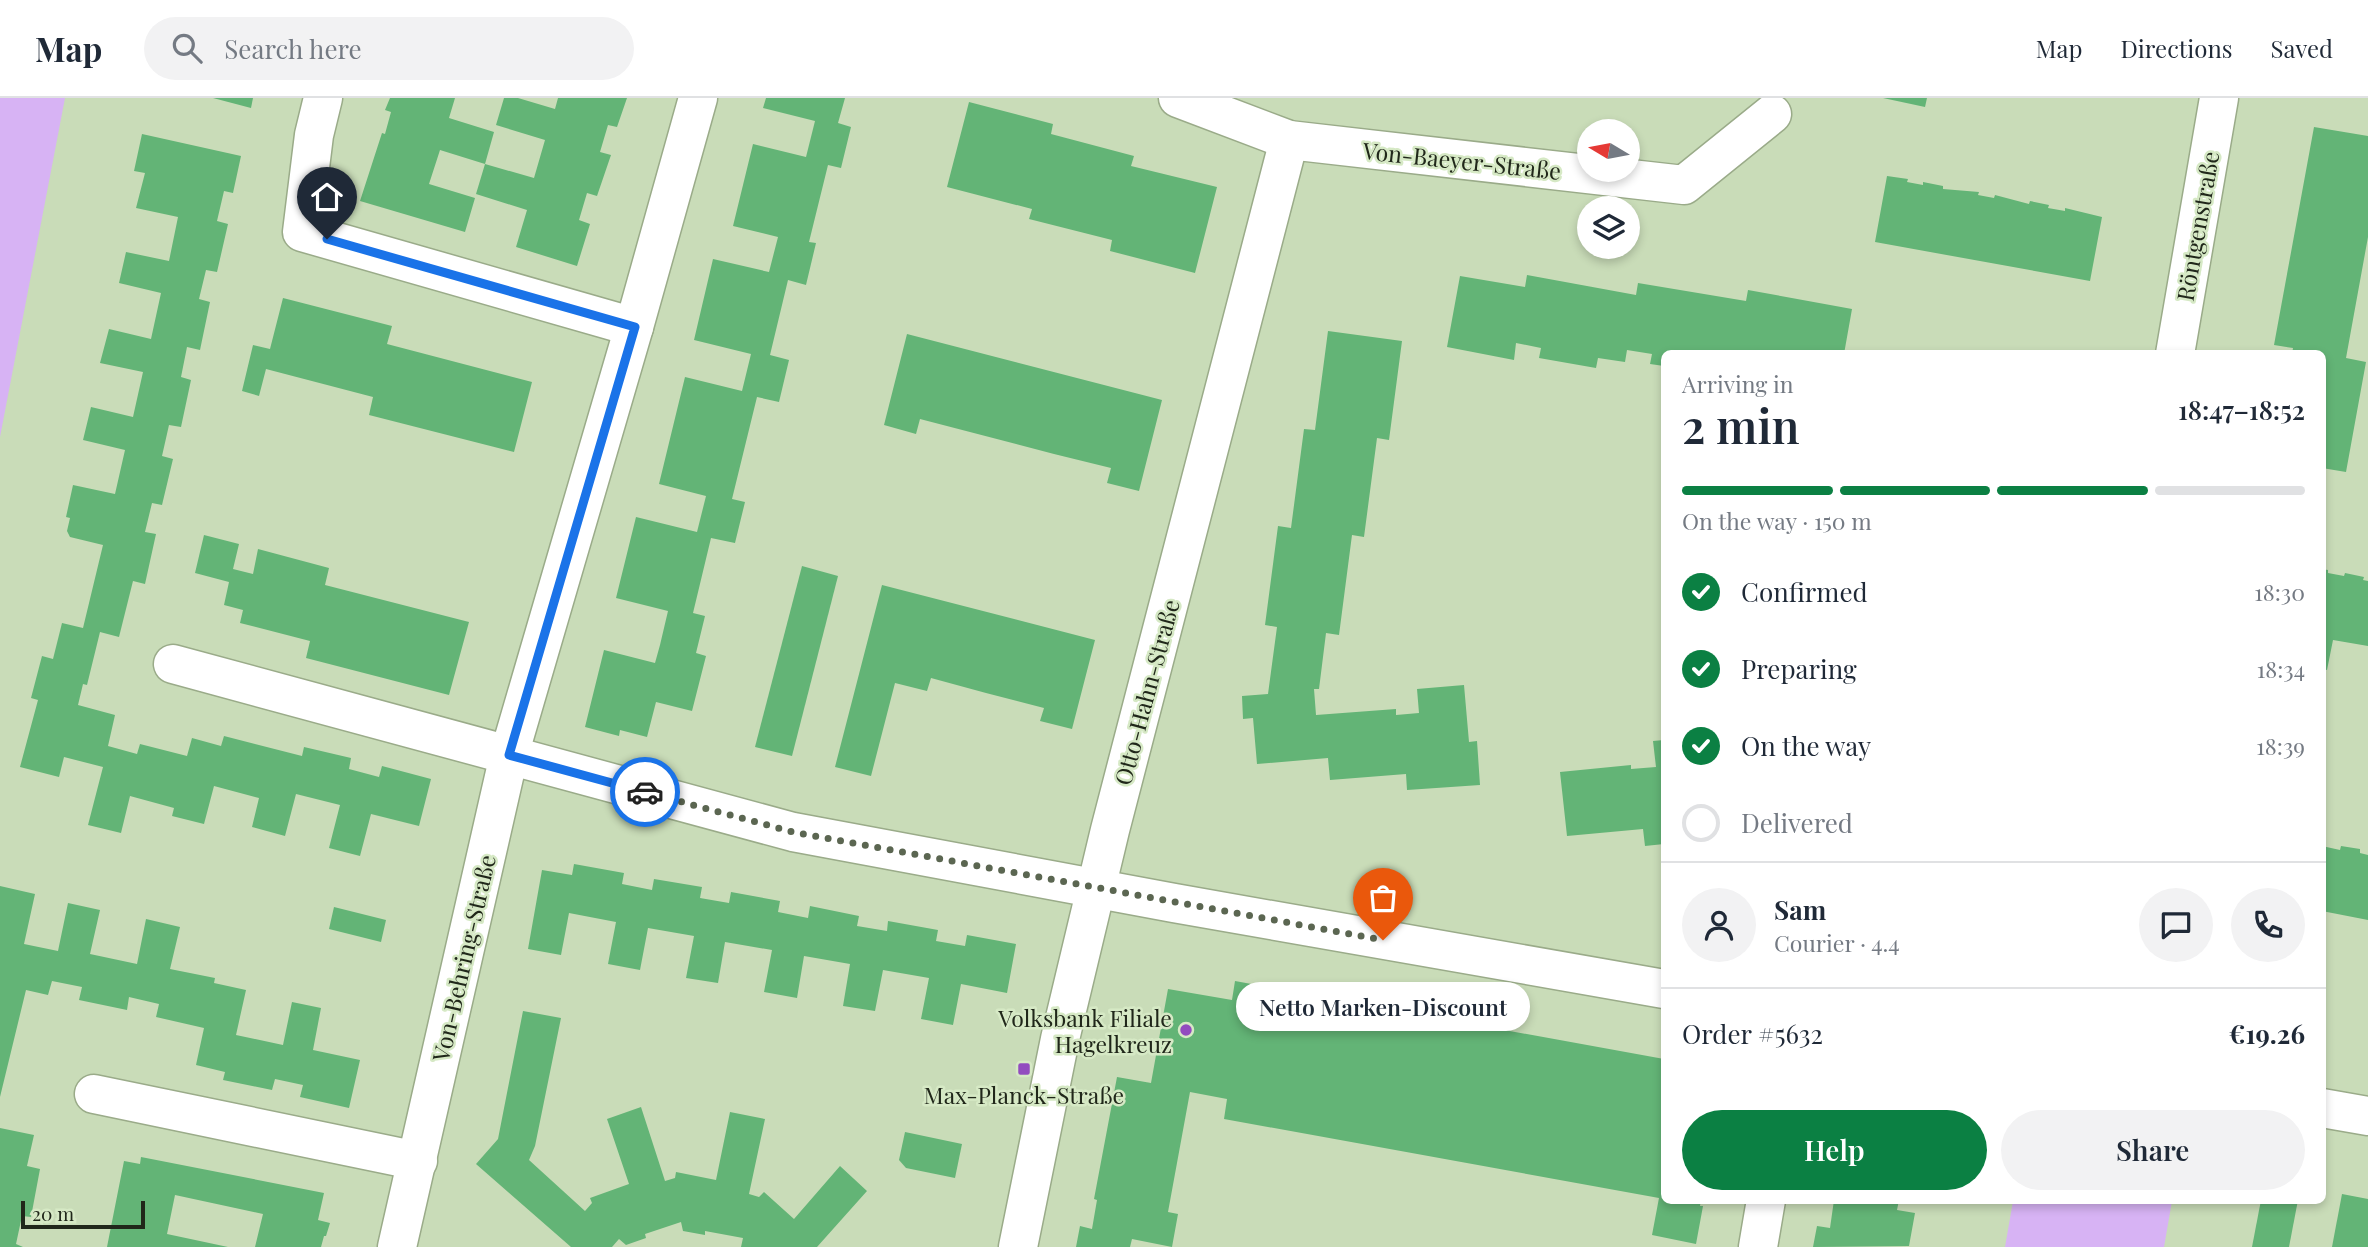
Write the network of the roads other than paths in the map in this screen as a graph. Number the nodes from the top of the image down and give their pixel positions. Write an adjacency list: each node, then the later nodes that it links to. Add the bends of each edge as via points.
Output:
1 (323, 98): 7 (street, via 302,232)
2 (698, 98): 7 (street, Von-Behring-Straße)
3 (1178, 98): 6 (street, Von-Baeyer-Straße)
4 (2219, 98): 8 (street, Röntgenstraße)
5 (1772, 114): 6 (street, Von-Baeyer-Straße, via 1684,185)
6 (1289, 141): 11 (street, Otto-Hahn-Straße)
7 (635, 327): 10 (street, Von-Behring-Straße)
8 (2176, 350)
9 (173, 664): 10 (street)
10 (509, 755): 11 (street, via 793,832); 16 (street, Von-Behring-Straße)
11 (1097, 888): 12 (street); 19 (street, Otto-Hahn-Straße, via 1060,1039)
12 (1661, 988)
13 (94, 1094): 16 (street)
14 (2326, 1109): 15 (street)
15 (2368, 1116)
16 (418, 1161): 18 (street, Von-Behring-Straße)
17 (1765, 1204): 20 (street)
18 (397, 1247)
19 (1018, 1247)
20 (1758, 1247)

